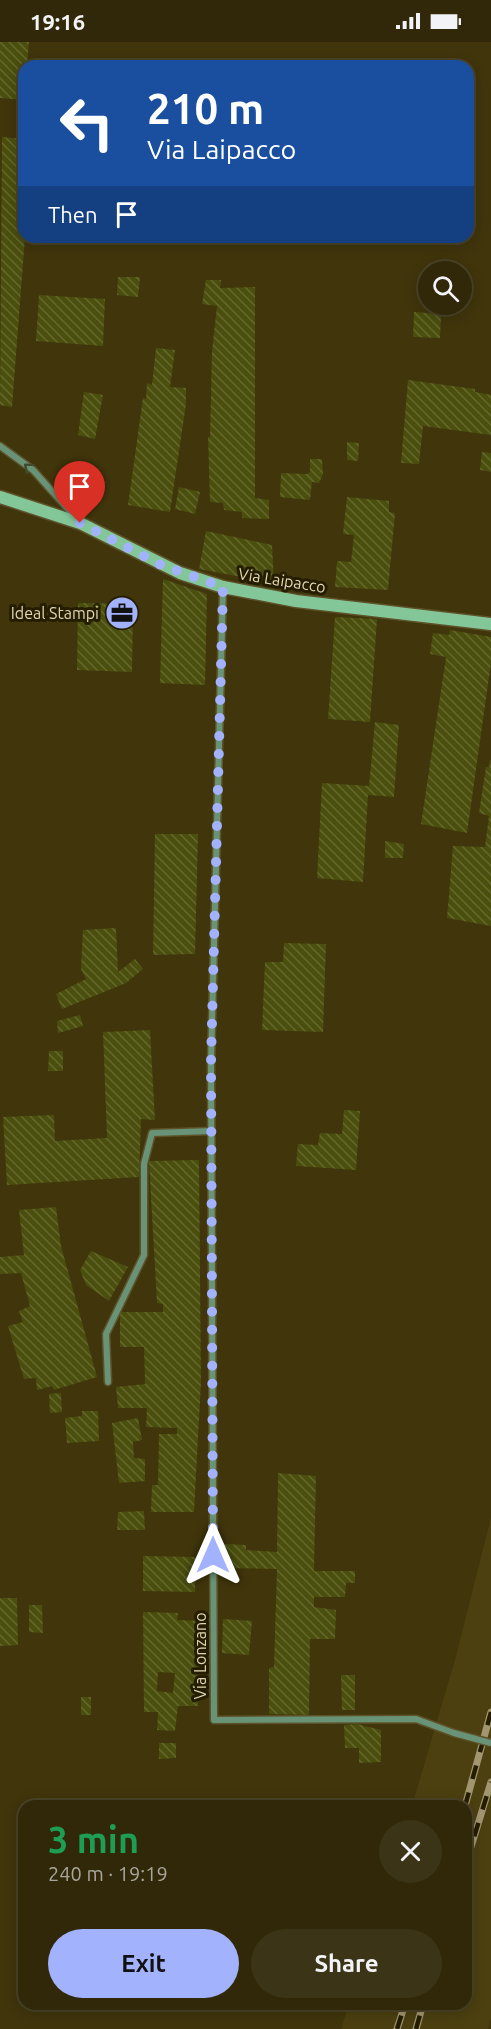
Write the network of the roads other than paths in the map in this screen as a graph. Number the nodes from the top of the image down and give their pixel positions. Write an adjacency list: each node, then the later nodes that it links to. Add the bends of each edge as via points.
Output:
1 (0, 446): 3 (street, Via Laipacco, one-way to 1, via 33,470)
2 (0, 497): 3 (street, Via Laipacco)
3 (80, 523): 4 (street, Via Laipacco, via 171,569)
4 (223, 587): 5 (street, Via Laipacco, via 296,601); 6 (street, Via Lonzano)
5 (491, 624)
6 (212, 1131): 7 (street, via 152,1133 144,1164 144,1255 106,1334); 8 (street, Via Lonzano, bridge, via 214,1720 416,1719)
7 (108, 1382)
8 (491, 1743)

